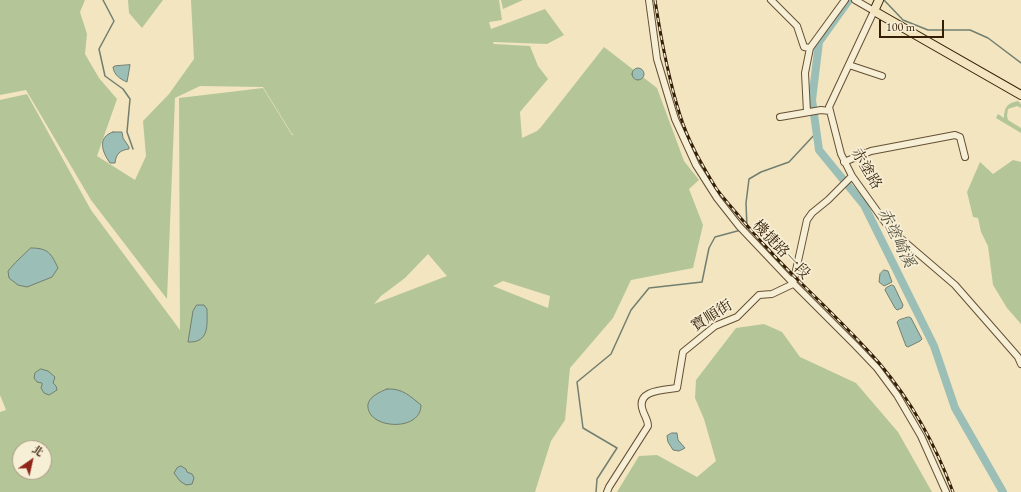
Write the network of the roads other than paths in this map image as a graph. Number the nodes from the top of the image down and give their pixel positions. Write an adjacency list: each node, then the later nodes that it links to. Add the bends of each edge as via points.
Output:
1 (649, 0): 17 (street, 機捷路一段, via 657,59 675,119 696,165 743,229)
2 (772, 0): 7 (street, via 797,26 804,47)
3 (845, 0): 7 (street)
4 (855, 0): 6 (street)
5 (879, 1): 6 (main road)
6 (874, 11): 8 (street); 10 (main road)
7 (810, 48): 12 (street, via 805,73)
8 (849, 65): 9 (street); 11 (street, via 829,107)
9 (882, 76)
10 (1021, 95)
11 (830, 111): 12 (street); 15 (street, 赤塗路)
12 (808, 112): 13 (street)
13 (780, 117)
14 (965, 157): 15 (street, via 960,137 955,135 871,151)
15 (844, 162): 16 (street, 赤塗路)
16 (851, 178): 17 (street, via 807,220); 18 (street, 赤塗路, via 887,226 955,285 1018,357)
17 (793, 282): 19 (street, 寶順街, via 772,294 760,295 737,317 715,326 683,352 678,388 651,392 644,396 641,402 648,426); 20 (street, 機捷路一段, via 877,368 897,395 921,436)
18 (1021, 364)
19 (607, 492)
20 (946, 492)

